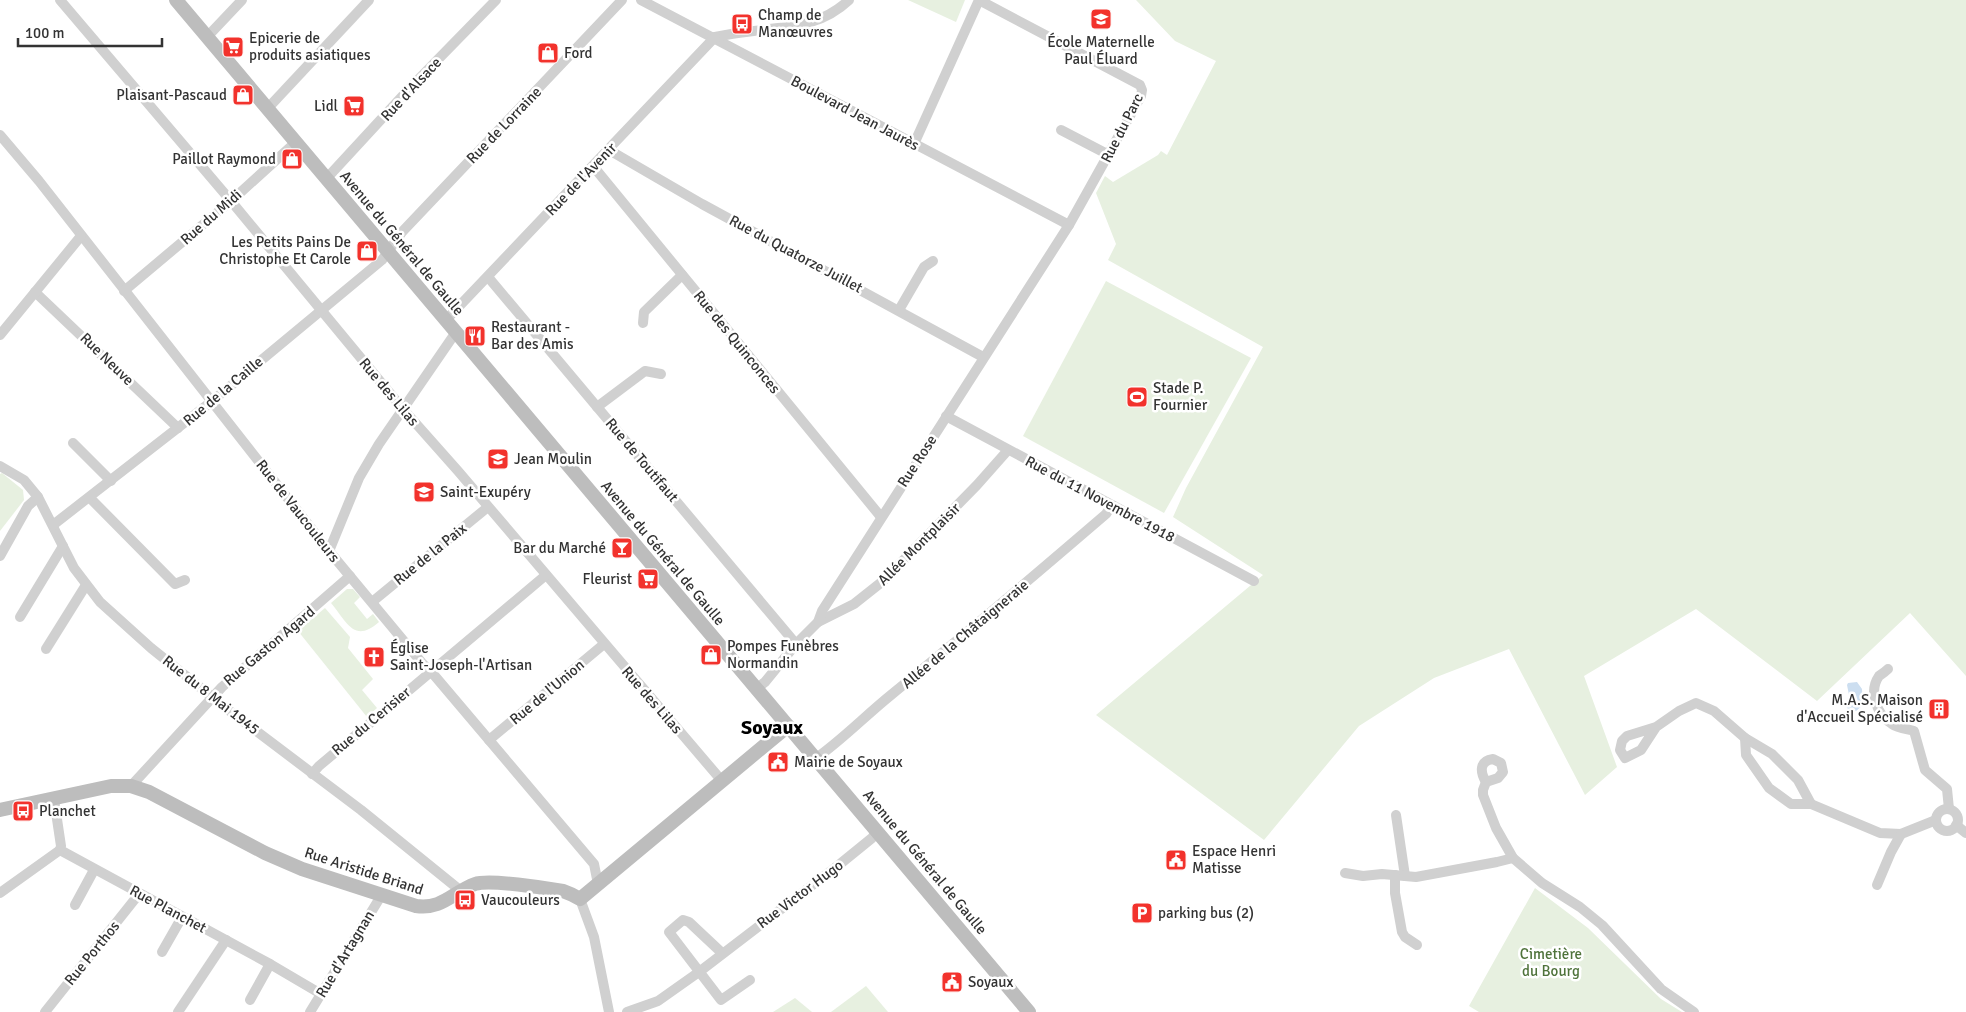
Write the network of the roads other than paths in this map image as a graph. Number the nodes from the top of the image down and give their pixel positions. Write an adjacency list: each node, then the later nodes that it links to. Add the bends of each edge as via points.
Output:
1 (60, 0): 21 (street, Rue des Lilas)
2 (176, 0): 10 (main road, Avenue du Général de Gaulle)
3 (242, 0): 10 (street)
4 (369, 0): 12 (street)
5 (496, 0): 20 (street, Rue d'Alsace)
6 (622, 0): 24 (street, Rue de Lorraine)
7 (641, 0): 11 (street, Boulevard Jean Jaurès)
8 (849, 0): 11 (street, via 826,17 804,25)
9 (979, 0): 16 (street, Rue du Parc); 18 (street, Rue du Parc, via 1140,85 1141,96)
10 (207, 37): 12 (main road, Avenue du Général de Gaulle)
11 (715, 38): 16 (street, Boulevard Jean Jaurès); 17 (street, Rue de l'Avenir)
12 (268, 108): 15 (main road, Avenue du Général de Gaulle)
13 (1061, 130): 18 (street)
14 (0, 135): 23 (street, Rue de Vaucouleurs)
15 (296, 142): 20 (main road, Avenue du Général de Gaulle); 21 (street, Rue du Midi)
16 (914, 144): 22 (street, Boulevard Jean Jaurès)
17 (609, 150): 19 (street, Rue de l'Avenir); 31 (street, Rue du Quatorze Juillet)
18 (1109, 155): 22 (street, Rue du Parc)
19 (593, 166): 26 (street, Rue des Quinconces); 27 (street, Rue de l'Avenir)
20 (327, 178): 24 (main road, Avenue du Général de Gaulle)
21 (230, 201): 28 (street, Rue du Midi); 30 (street, Rue des Lilas)
22 (1069, 225): 36 (street, Rue Rose)
23 (81, 236): 28 (street, Rue de Vaucouleurs); 29 (street)
24 (387, 251): 30 (street, Rue de la Caille, via 382,260); 32 (main road, Avenue du Général de Gaulle)
25 (933, 261): 31 (street, via 924,267)
26 (682, 275): 33 (street, via 644,312); 51 (street, Rue des Quinconces)
27 (488, 277): 32 (street, Rue de l'Avenir); 39 (street, Rue de Toutifaut)
28 (124, 290): 38 (street, Rue de Vaucouleurs)
29 (35, 292): 35 (street); 42 (street, Rue Neuve)
30 (320, 310): 38 (street, Rue de la Caille); 40 (street, Rue des Lilas)
31 (899, 310): 36 (street, Rue du Quatorze Juillet)
32 (446, 320): 34 (main road, Avenue du Général de Gaulle)
33 (644, 323)
34 (456, 332): 40 (street); 69 (main road, Avenue du Général de Gaulle)
35 (0, 335)
36 (984, 357): 41 (street, Rue Rose)
37 (661, 374): 39 (street, via 645,371)
38 (211, 402): 42 (street, Rue de la Caille); 54 (street, Rue de Vaucouleurs)
39 (597, 407): 65 (street, Rue de Toutifaut)
40 (403, 409): 49 (street, Rue des Lilas); 54 (street, via 359,478)
41 (946, 416): 44 (street, Rue du 11 Novembre 1918); 51 (street, Rue Rose)
42 (178, 428): 46 (street, Rue de la Caille)
43 (73, 443): 46 (street)
44 (1008, 450): 50 (street, Rue du 11 Novembre 1918); 63 (street, Allée Montplaisir, via 883,581 854,604)
45 (0, 466): 47 (street, Rue du 8 Mai 1945, via 24,480)
46 (111, 481): 48 (street, Rue de la Caille)
47 (38, 497): 52 (street, Rue du 8 Mai 1945); 55 (street, via 28,506)
48 (90, 498): 52 (street, Rue de la Caille); 58 (street, via 175,584)
49 (488, 506): 56 (street, Rue des Lilas); 61 (street, Rue de la Paix)
50 (1111, 506): 59 (street, Rue du 11 Novembre 1918); 75 (street, Allée de la Châtaigneraie, via 1106,514 974,627)
51 (880, 517): 63 (street, Rue Rose, via 822,610)
52 (53, 525): 53 (street, Rue du 8 Mai 1945)
53 (63, 546): 60 (street, Rue du 8 Mai 1945); 62 (street)
54 (329, 551): 57 (street, Rue de Vaucouleurs)
55 (0, 556)
56 (546, 575): 64 (street, Rue des Lilas); 68 (street, Rue du Cerisier)
57 (350, 576): 61 (street, Rue de Vaucouleurs); 70 (street, Rue Gaston Agard)
58 (185, 580)
59 (1254, 581)
60 (86, 585): 66 (street); 70 (street, Rue du 8 Mai 1945, via 100,602 152,648)
61 (372, 602): 68 (street, Rue de Vaucouleurs)
62 (20, 617)
63 (818, 622): 65 (street, Rue Rose)
64 (604, 644): 74 (street, Rue de l'Union); 77 (street, Rue des Lilas)
65 (796, 644): 69 (street, Rue Rose)
66 (46, 649)
67 (1888, 669): 82 (street, via 1879,677 1874,689 1876,705 1883,718 1914,731 1920,760 1925,770 1947,789)
68 (430, 671): 74 (street, Rue de Vaucouleurs); 76 (street, Rue du Cerisier)
69 (756, 689): 71 (main road, Avenue du Général de Gaulle)
70 (212, 696): 76 (street, Rue du 8 Mai 1945); 79 (street, Rue Gaston Agard)
71 (788, 726): 75 (main road, Avenue du Général de Gaulle); 77 (main road)
72 (1656, 727): 73 (street, via 1678,710 1696,703 1714,711)
73 (1745, 738): 81 (street, via 1772,754 1798,780); 81 (street, via 1746,754 1769,788 1791,804)
74 (489, 740): 97 (street, Rue de Vaucouleurs, via 594,864)
75 (815, 758): 87 (main road, Avenue du Général de Gaulle)
76 (312, 774): 99 (street, Rue du 8 Mai 1945)
77 (722, 781): 97 (main road)
78 (1486, 782): 93 (street, via 1483,795)
79 (131, 786): 80 (main road, Rue Aristide Briand, via 111,786); 102 (main road, Rue Aristide Briand, via 149,792 272,856)
80 (54, 799): 83 (main road, Rue Aristide Briand); 91 (street)
81 (1811, 804): 88 (street)
82 (1949, 809): 85 (street, via 1940,811); 86 (street, via 1956,816)
83 (0, 810)
84 (1396, 815): 96 (street)
85 (1936, 820): 86 (street, via 1944,831); 90 (street)
86 (1956, 825): 89 (street)
87 (876, 832): 109 (street, Rue Victor Hugo, via 840,864); 120 (main road, Avenue du Général de Gaulle)
88 (1880, 833): 90 (street); 92 (street)
89 (1966, 833)
90 (1901, 834): 92 (street)
91 (60, 850): 94 (street, Rue Planchet); 100 (street)
92 (1891, 852): 98 (street)
93 (1513, 858): 96 (street, via 1434,874); 121 (street, via 1542,883 1580,906 1661,988)
94 (94, 870): 101 (street, Rue Planchet); 104 (street)
95 (1345, 873): 96 (street)
96 (1400, 876): 107 (street, via 1395,893 1402,932)
97 (598, 884): 103 (main road)
98 (1877, 885)
99 (461, 891): 102 (main road, Rue Aristide Briand, via 431,908); 103 (main road, Rue Aristide Briand, via 486,882 565,892)
100 (0, 893)
101 (139, 894): 105 (street, Rue Planchet); 115 (street, Rue Porthos)
102 (381, 896): 113 (street, Rue d'Artagnan)
103 (580, 899): 118 (street, via 590,920)
104 (75, 905)
105 (182, 917): 106 (street, Rue Planchet); 108 (street)
106 (226, 940): 110 (street, Rue Planchet); 116 (street)
107 (1416, 945)
108 (162, 952)
109 (722, 954): 111 (street, Rue Victor Hugo); 111 (street, via 683,920 669,932)
110 (270, 964): 113 (street, Rue Planchet); 114 (street)
111 (699, 972): 112 (street, via 721,1000); 119 (street, Rue Victor Hugo, via 658,1001)
112 (750, 980)
113 (321, 994): 117 (street, Rue d'Artagnan)
114 (250, 1000)
115 (45, 1012)
116 (178, 1012)
117 (310, 1012)
118 (608, 1012)
119 (627, 1012)
120 (1029, 1012)
121 (1694, 1012)

